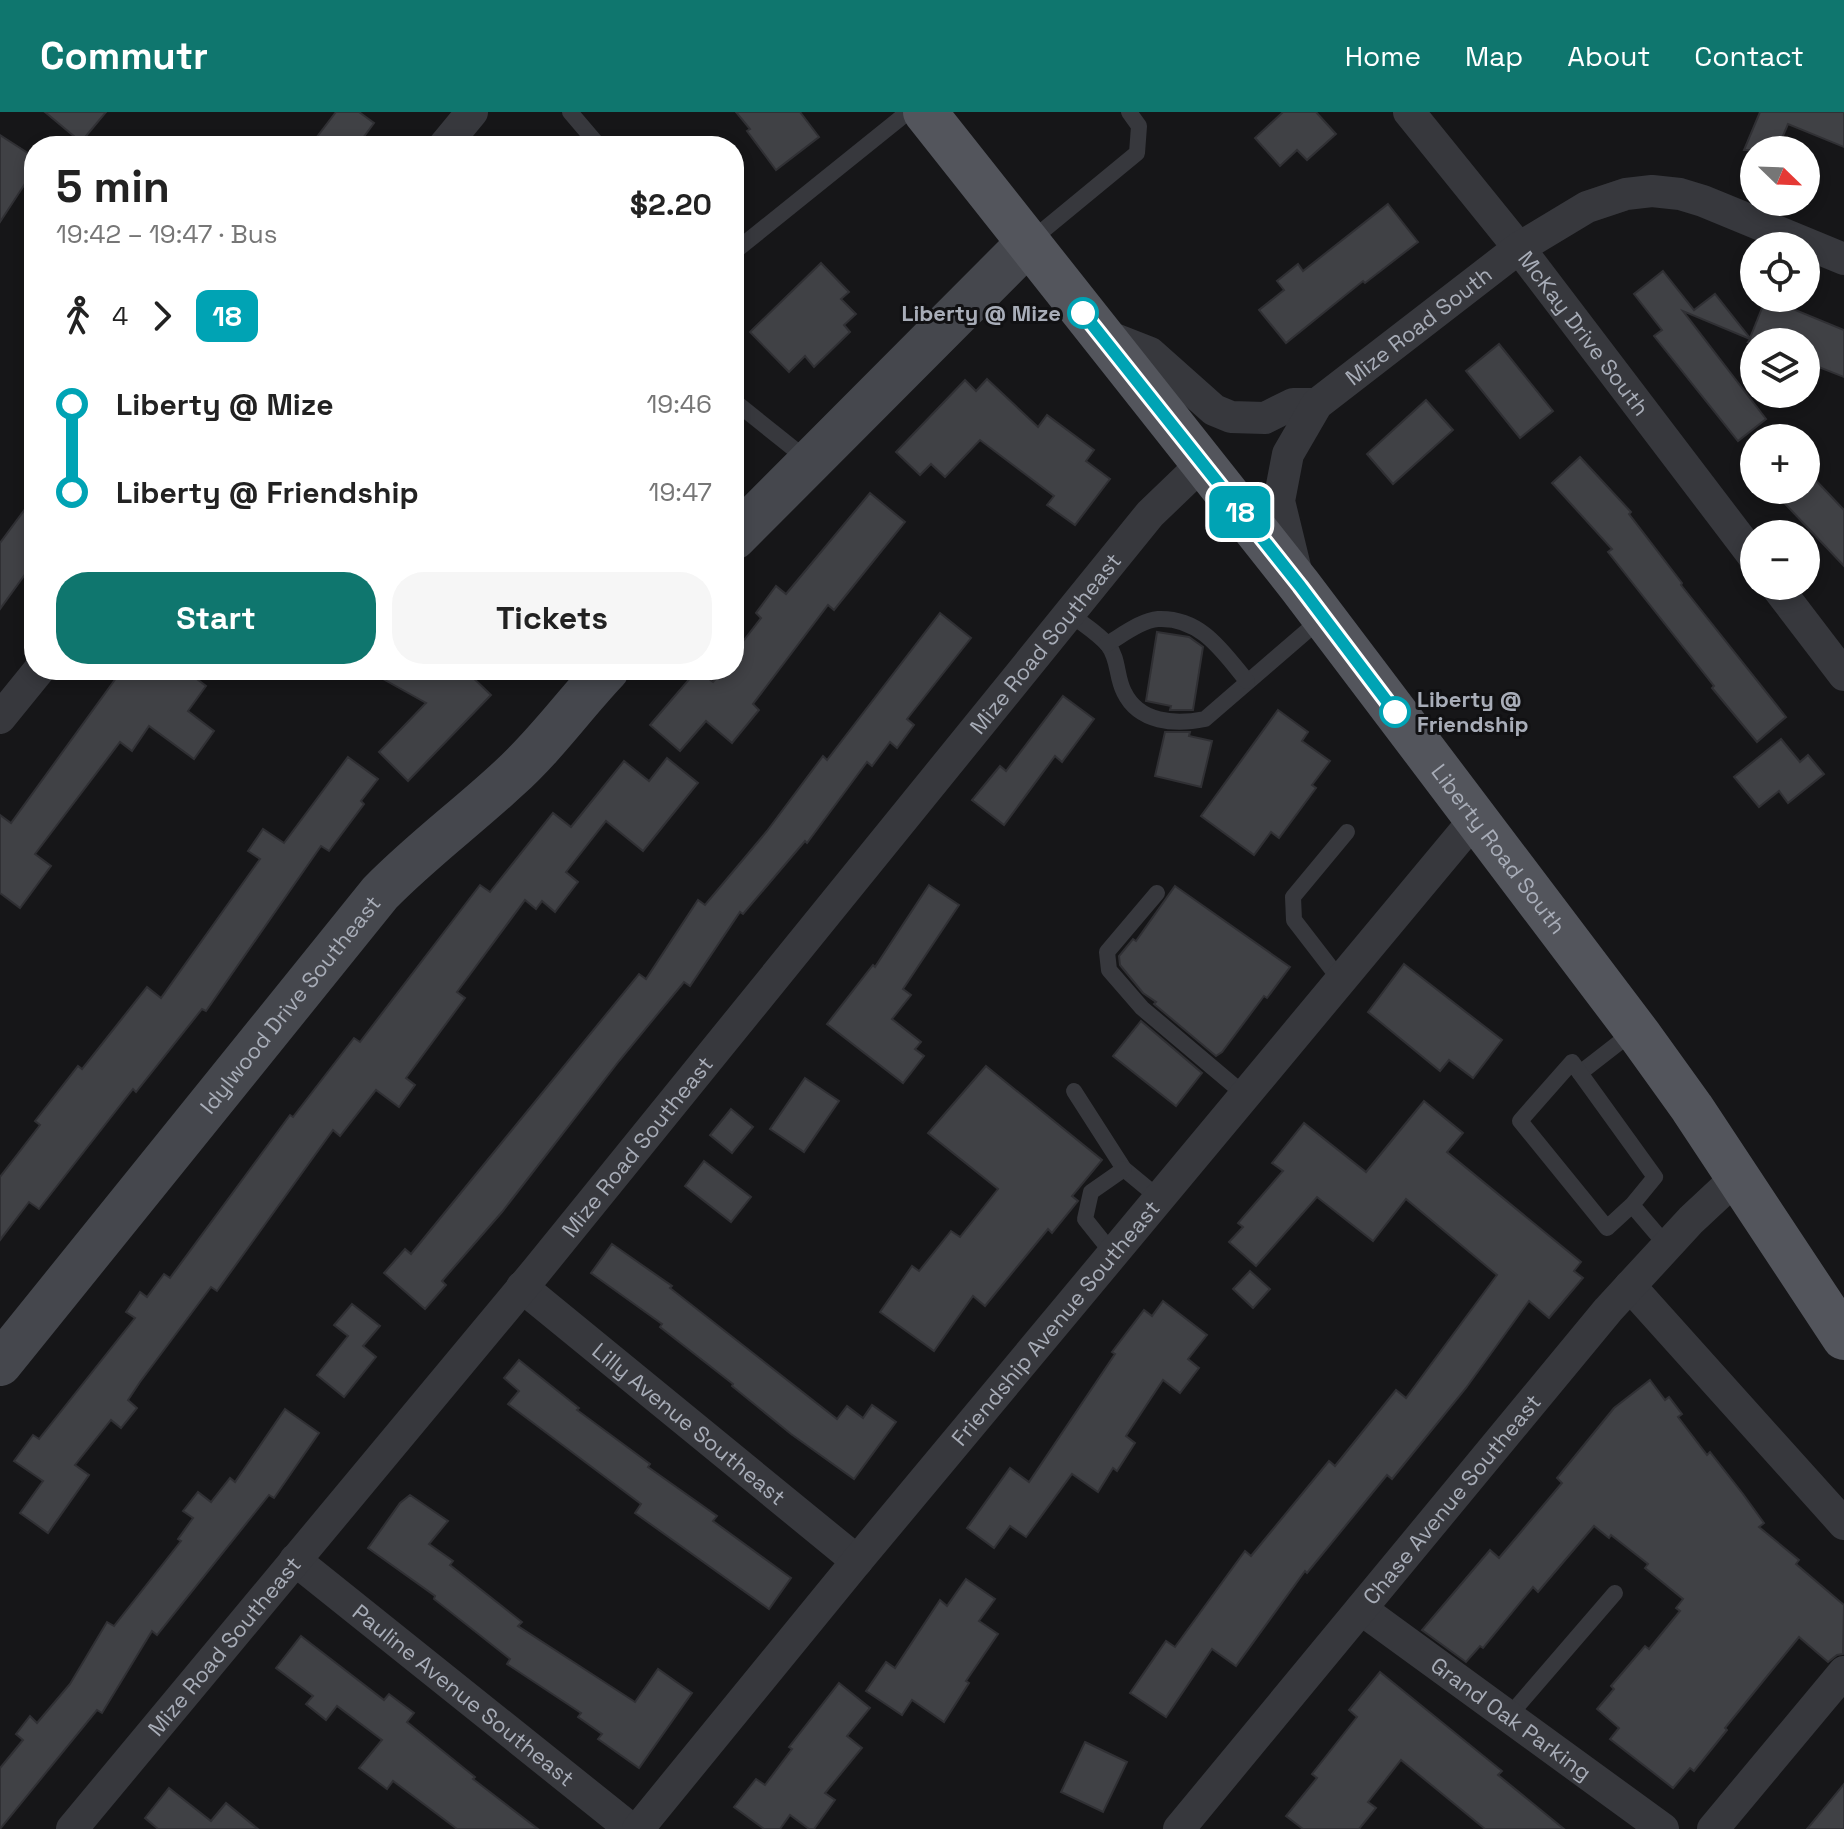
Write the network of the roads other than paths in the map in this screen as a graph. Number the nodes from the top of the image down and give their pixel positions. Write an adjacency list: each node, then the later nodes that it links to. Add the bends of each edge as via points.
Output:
1 (472, 112): 7 (street)
2 (570, 112): 8 (lane)
3 (908, 112): 10 (lane)
4 (925, 112): 9 (main road, Liberty Road South)
5 (1129, 112): 9 (lane, via 1139,126 1137,153)
6 (1409, 112): 11 (street, McKay Drive South)
7 (452, 136)
8 (590, 136)
9 (1028, 243): 13 (main road, Liberty Road South); 16 (street)
10 (744, 244)
11 (1519, 248): 12 (street, Mize Road South, via 1587,207 1652,191 1703,201); 14 (street, Mize Road South); 19 (street, McKay Drive South)
12 (1844, 259)
13 (1098, 332): 14 (street, Mize Road South, via 1150,353 1214,410 1231,417 1265,418 1293,404); 17 (main road, Liberty Road South)
14 (1317, 404): 21 (street, Mize Road South, via 1288,454 1279,501)
15 (744, 409): 16 (lane)
16 (810, 462): 18 (street)
17 (1202, 464): 21 (main road, Liberty Road South); 22 (street, Mize Road Southeast, via 1150,514)
18 (744, 528)
19 (1740, 539)
20 (1787, 600): 24 (street)
21 (1312, 602): 27 (lane); 29 (main road, Liberty Road South)
22 (1069, 613): 23 (lane); 44 (street, Mize Road Southeast)
23 (1107, 644): 27 (lane, via 1156,619 1183,623 1201,629); 27 (lane, via 1123,691 1139,712 1165,722 1205,719)
24 (1844, 675)
25 (31, 680): 28 (street)
26 (586, 680): 46 (street, Idylwood Drive Southeast, via 544,744 380,893)
27 (1247, 681)
28 (0, 718)
29 (1475, 819): 32 (street, Friendship Avenue Southeast); 33 (main road, Liberty Road South)
30 (1347, 832): 32 (lane, via 1293,897 1294,920)
31 (1157, 893): 36 (lane, via 1107,952 1109,970 1142,1008)
32 (1341, 981): 36 (street, Friendship Avenue Southeast)
33 (1635, 1030): 34 (lane); 38 (main road, Liberty Road South)
34 (1580, 1073): 40 (lane, via 1655,1177); 40 (lane, via 1572,1062 1520,1121 1607,1228)
35 (1074, 1091): 37 (lane)
36 (1245, 1095): 39 (street, Friendship Avenue Southeast)
37 (1124, 1169): 39 (lane); 42 (lane, via 1091,1192 1085,1219)
38 (1736, 1178): 41 (street, Chase Avenue Southeast); 45 (main road, Liberty Road South)
39 (1159, 1198): 42 (street, Friendship Avenue Southeast)
40 (1632, 1205): 41 (lane)
41 (1667, 1246): 43 (street, Chase Avenue Southeast)
42 (1113, 1254): 49 (street, Friendship Avenue Southeast)
43 (1630, 1286): 47 (street); 51 (street, Chase Avenue Southeast)
44 (522, 1287): 48 (street, Mize Road Southeast); 49 (street, Lilly Avenue Southeast)
45 (1839, 1321)
46 (0, 1364)
47 (1844, 1524)
48 (295, 1560): 54 (street, Mize Road Southeast); 55 (street, Pauline Avenue Southeast)
49 (857, 1561): 56 (street, Friendship Avenue Southeast)
50 (1615, 1593): 53 (lane)
51 (1361, 1609): 53 (street, Grand Oak Parking); 57 (street, Chase Avenue Southeast)
52 (1844, 1672): 59 (street)
53 (1509, 1716): 58 (street, Grand Oak Parking)
54 (72, 1829)
55 (631, 1829)
56 (638, 1829)
57 (1179, 1829)
58 (1663, 1829)
59 (1713, 1829)

